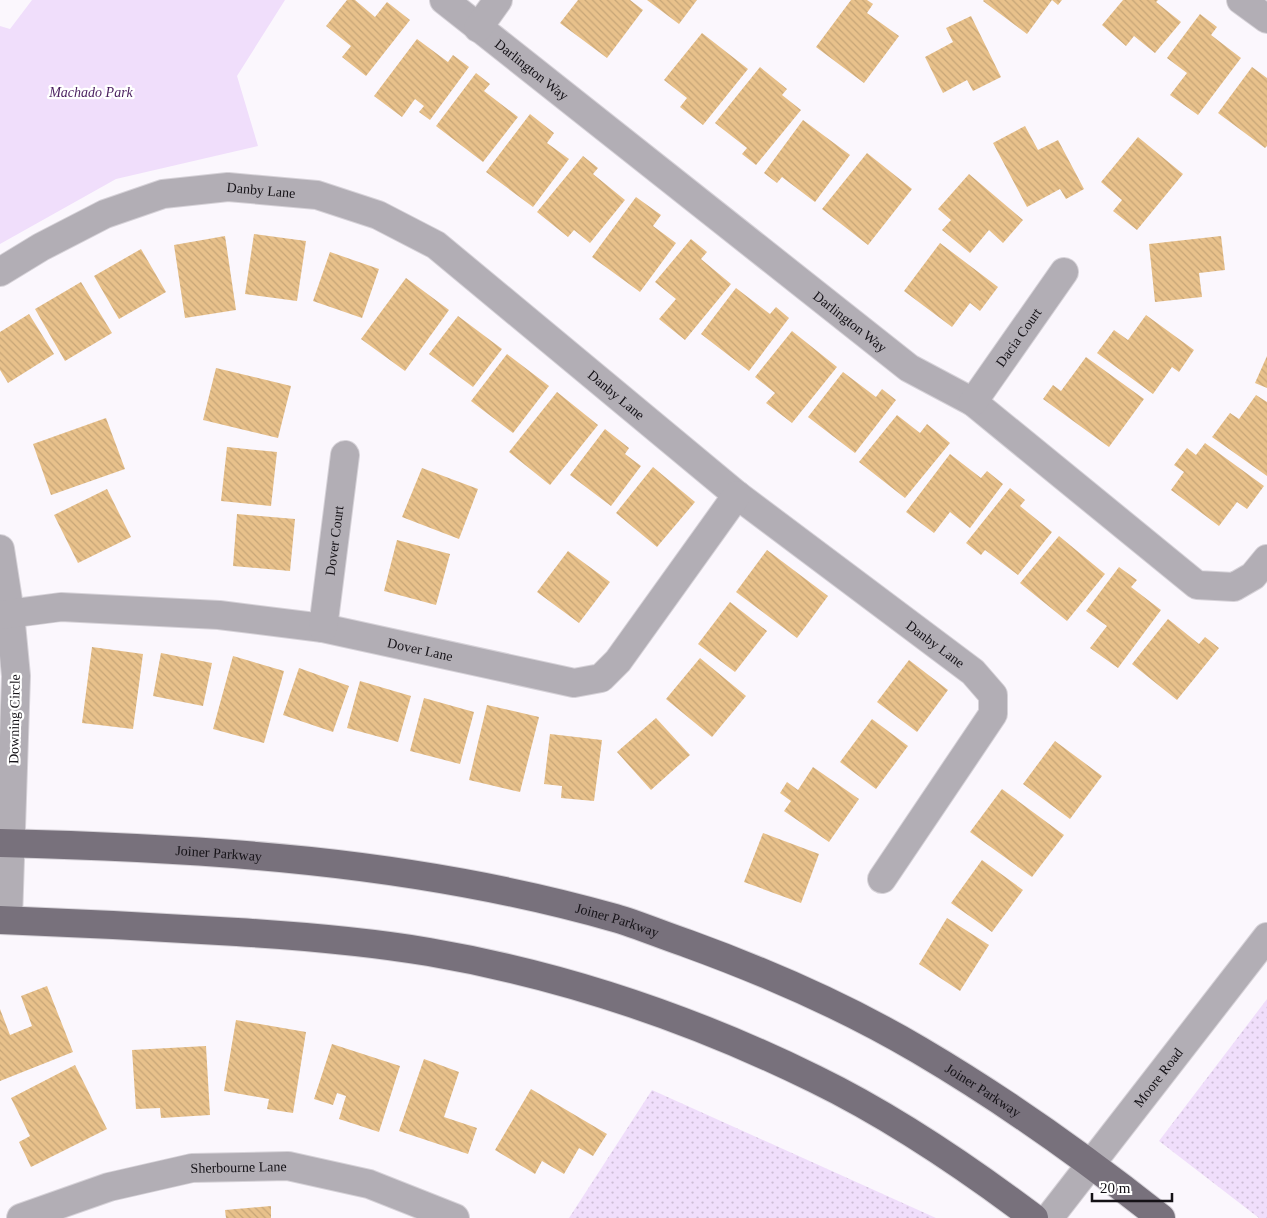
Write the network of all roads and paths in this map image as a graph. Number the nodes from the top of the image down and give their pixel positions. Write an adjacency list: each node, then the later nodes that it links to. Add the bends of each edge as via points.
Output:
1 (444, 0): 5 (street, Darlington Way)
2 (498, 0): 5 (street)
3 (1241, 0): 4 (street)
4 (1267, 19)
5 (478, 28): 8 (street, Darlington Way, via 909,368)
6 (0, 272): 10 (street, Danby Lane, via 105,214 162,194 228,187 318,195 378,215 436,245)
7 (1064, 272): 8 (street, Dacia Court)
8 (973, 402): 12 (street, Darlington Way, via 1197,585 1234,587 1254,576)
9 (345, 455): 14 (street, Dover Court)
10 (737, 495): 14 (street, Dover Lane, via 618,661 601,678 574,684); 16 (street, Danby Lane, via 973,672 993,695 993,714)
11 (0, 549): 13 (street, Downing Circle)
12 (1267, 558)
13 (5, 614): 14 (street, Dover Lane, via 61,607 140,610 219,615); 15 (street, Downing Circle, via 16,676)
14 (323, 628)
15 (5, 843): 17 (street, Downing Circle); 19 (main road, Joiner Parkway, via 276,856 369,867 440,878 617,918 759,971 850,1014 972,1082)
16 (882, 879)
17 (4, 920): 22 (main road, via 354,941 439,954 593,991 667,1015 816,1079 926,1142)
18 (1267, 937): 19 (street, Moore Road)
19 (1092, 1164): 23 (street, Moore Road); 24 (main road, Joiner Parkway)
20 (21, 1218): 21 (street, Sherbourne Lane, via 109,1186 192,1168 288,1166 368,1184)
21 (455, 1218)
22 (1034, 1218)
23 (1049, 1218)
24 (1161, 1218)

